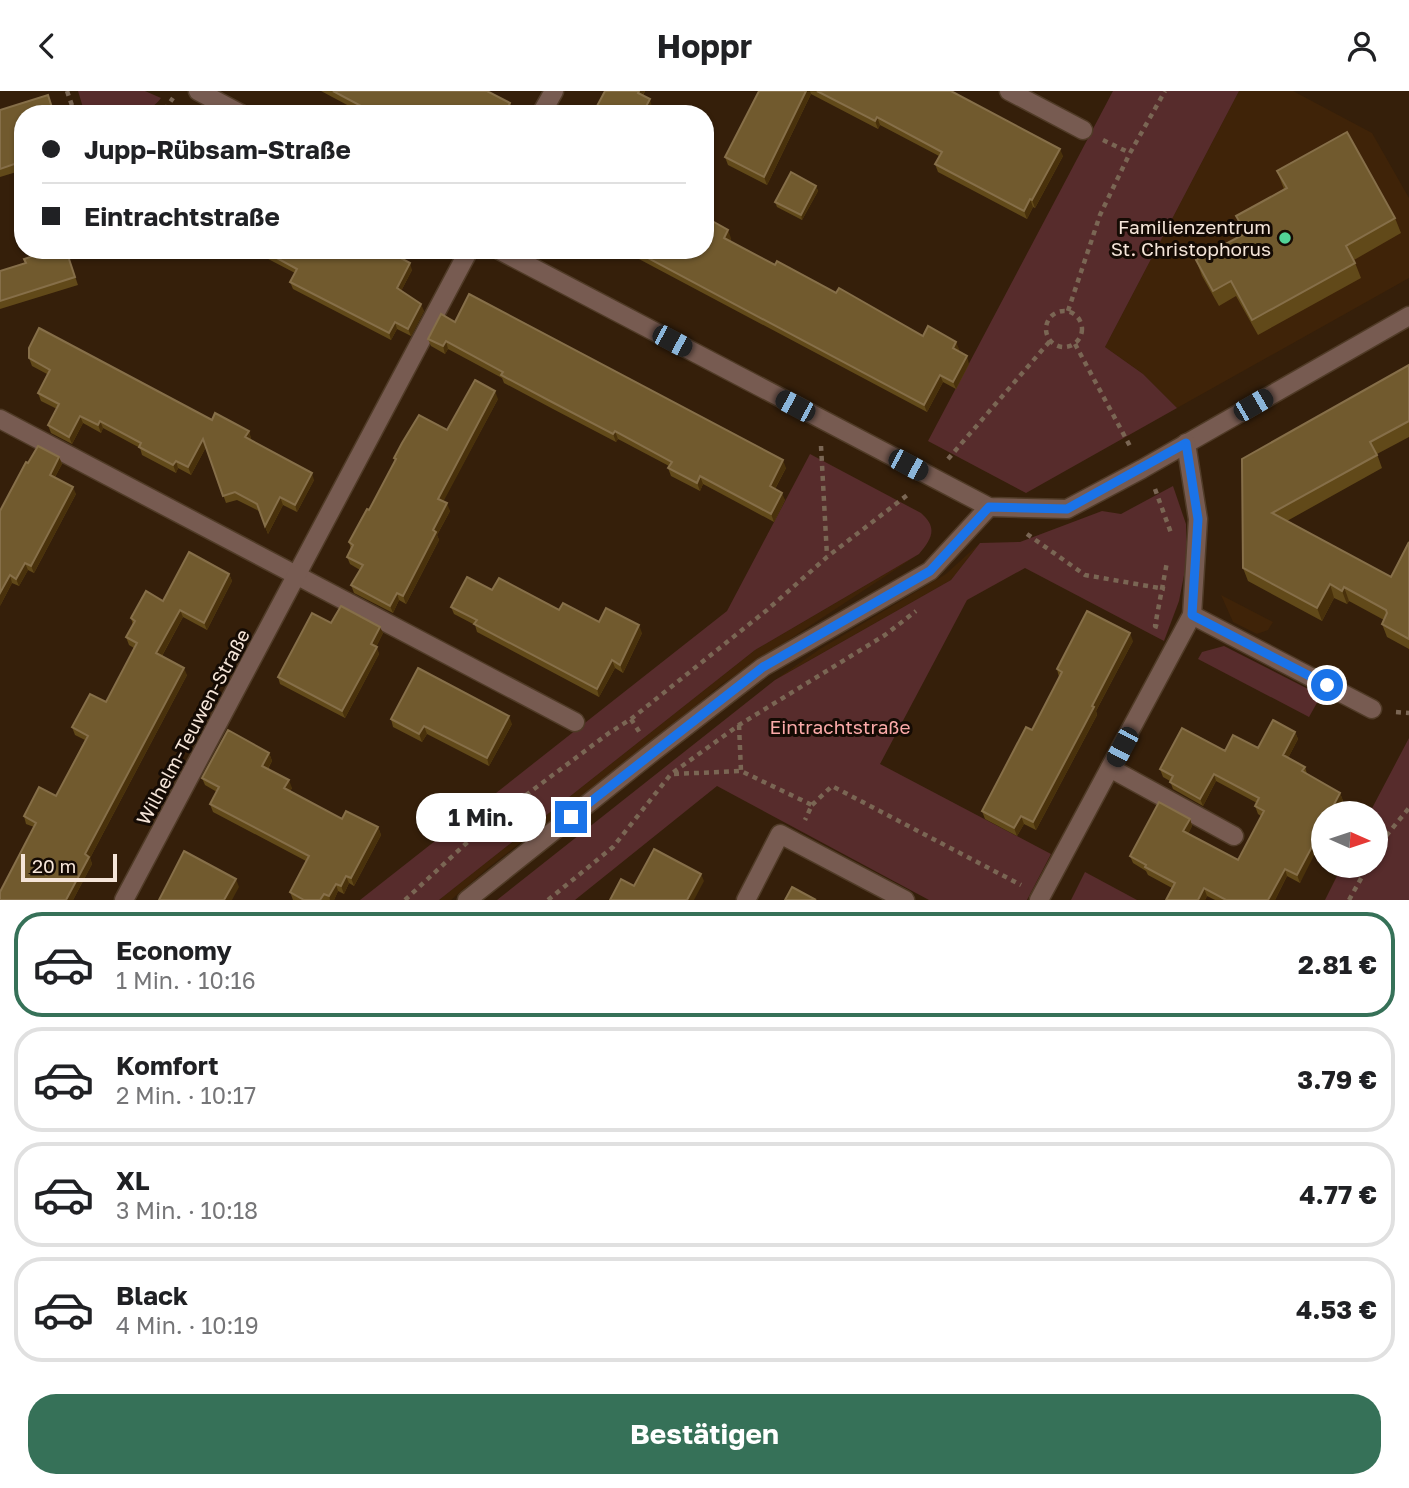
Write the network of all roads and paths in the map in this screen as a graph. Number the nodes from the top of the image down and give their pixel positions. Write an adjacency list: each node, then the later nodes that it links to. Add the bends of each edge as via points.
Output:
1 (198, 91): 4 (street)
2 (1009, 91): 5 (street)
3 (1165, 91): 8 (path, via 1100,215)
4 (224, 105)
5 (1083, 130)
6 (464, 259): 21 (street, Wilhelm-Teuwen-Straße)
7 (516, 259): 12 (street)
8 (1068, 311): 10 (path, via 1057,312 1049,320 1046,331); 11 (path, via 1081,323 1082,335)
9 (1409, 316): 14 (street)
10 (1050, 341): 11 (path, via 1064,347); 16 (path)
11 (1075, 344): 15 (path)
12 (820, 419): 16 (street); 20 (path)
13 (2, 424): 21 (street)
14 (1186, 443): 15 (street); 24 (street, via 1198,519)
15 (1142, 469): 17 (street, via 1067,509); 18 (path, via 1158,493)
16 (930, 477): 17 (street); 20 (path)
17 (989, 507): 22 (path, via 1085,575); 29 (street, via 930,571 763,667)
18 (1170, 544)
19 (1168, 555): 22 (path)
20 (827, 557): 41 (path, via 631,719 486,825)
21 (299, 575): 27 (street); 40 (street, Wilhelm-Teuwen-Straße)
22 (1164, 589): 24 (path, via 1181,596); 25 (path, via 1155,626)
23 (917, 610): 28 (path, via 885,635)
24 (1192, 615): 25 (street); 26 (street)
25 (1181, 638): 30 (street)
26 (1372, 709)
27 (575, 722)
28 (739, 725): 31 (path); 32 (path)
29 (654, 751): 32 (path); 42 (street)
30 (1110, 768): 35 (street); 39 (street)
31 (741, 771): 32 (path); 33 (path)
32 (671, 774): 43 (path, via 613,847)
33 (812, 805): 37 (path); 39 (path, via 832,786)
34 (1409, 808): 36 (path)
35 (1234, 836)
36 (1388, 837)
37 (796, 842): 44 (street, via 780,834); 45 (street)
38 (1361, 879): 46 (path)
39 (1040, 898)
40 (124, 900)
41 (405, 900)
42 (467, 900)
43 (548, 900)
44 (746, 900)
45 (905, 900)
46 (1349, 900)

